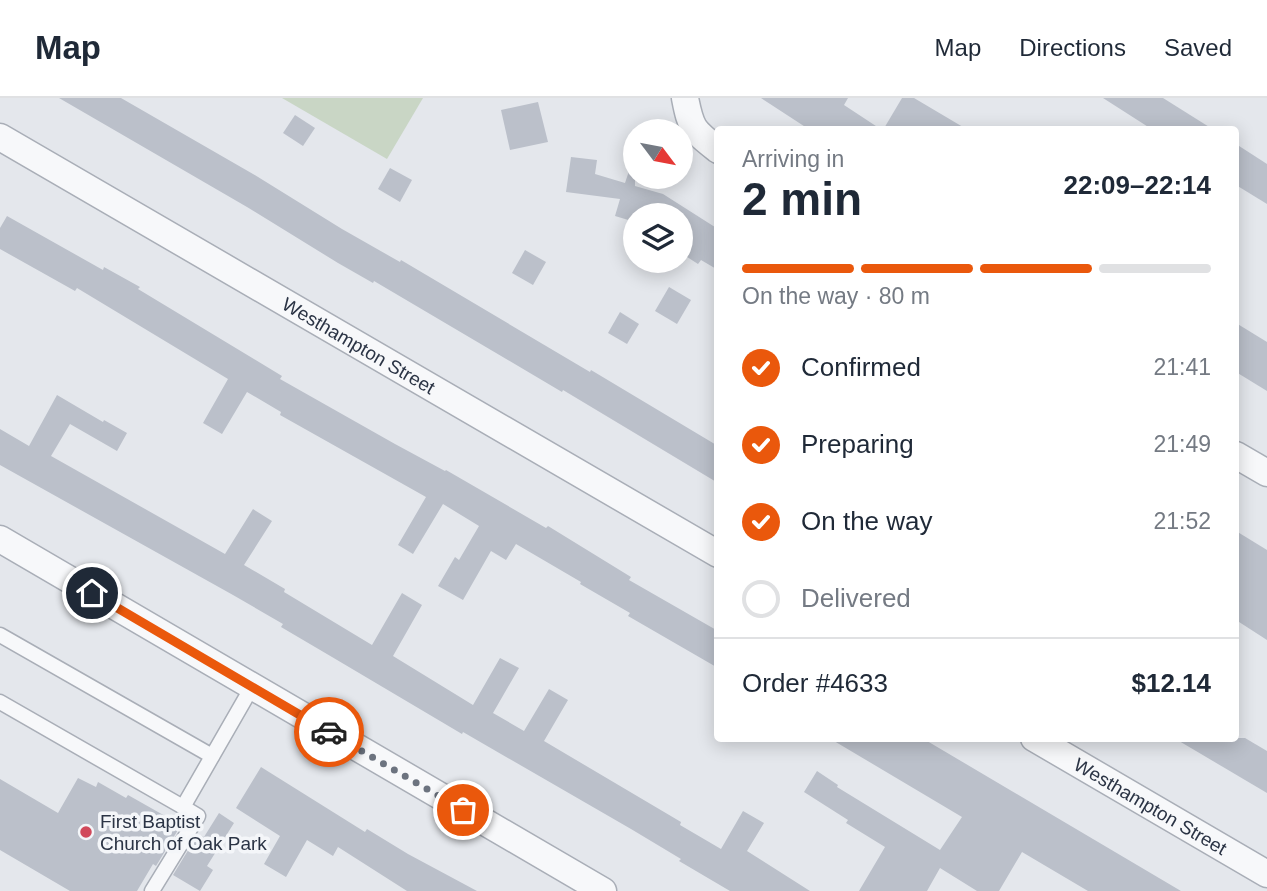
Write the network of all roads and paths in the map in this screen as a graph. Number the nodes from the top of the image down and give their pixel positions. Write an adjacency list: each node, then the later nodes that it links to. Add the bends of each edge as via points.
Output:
1 (687, 110): 3 (street, via 695,132)
2 (0, 137): 7 (street, Westhampton Street)
3 (714, 147)
4 (1239, 457): 5 (street)
5 (1267, 473)
6 (0, 539): 9 (street)
7 (714, 552)
8 (0, 635): 12 (lane)
9 (252, 687): 12 (lane); 16 (street)
10 (0, 702): 13 (lane)
11 (1041, 742): 14 (street, Westhampton Street)
12 (212, 756): 13 (lane)
13 (183, 807): 15 (lane, via 198,816)
14 (1267, 874): 17 (street)
15 (152, 891)
16 (603, 891)
17 (1257, 891)

